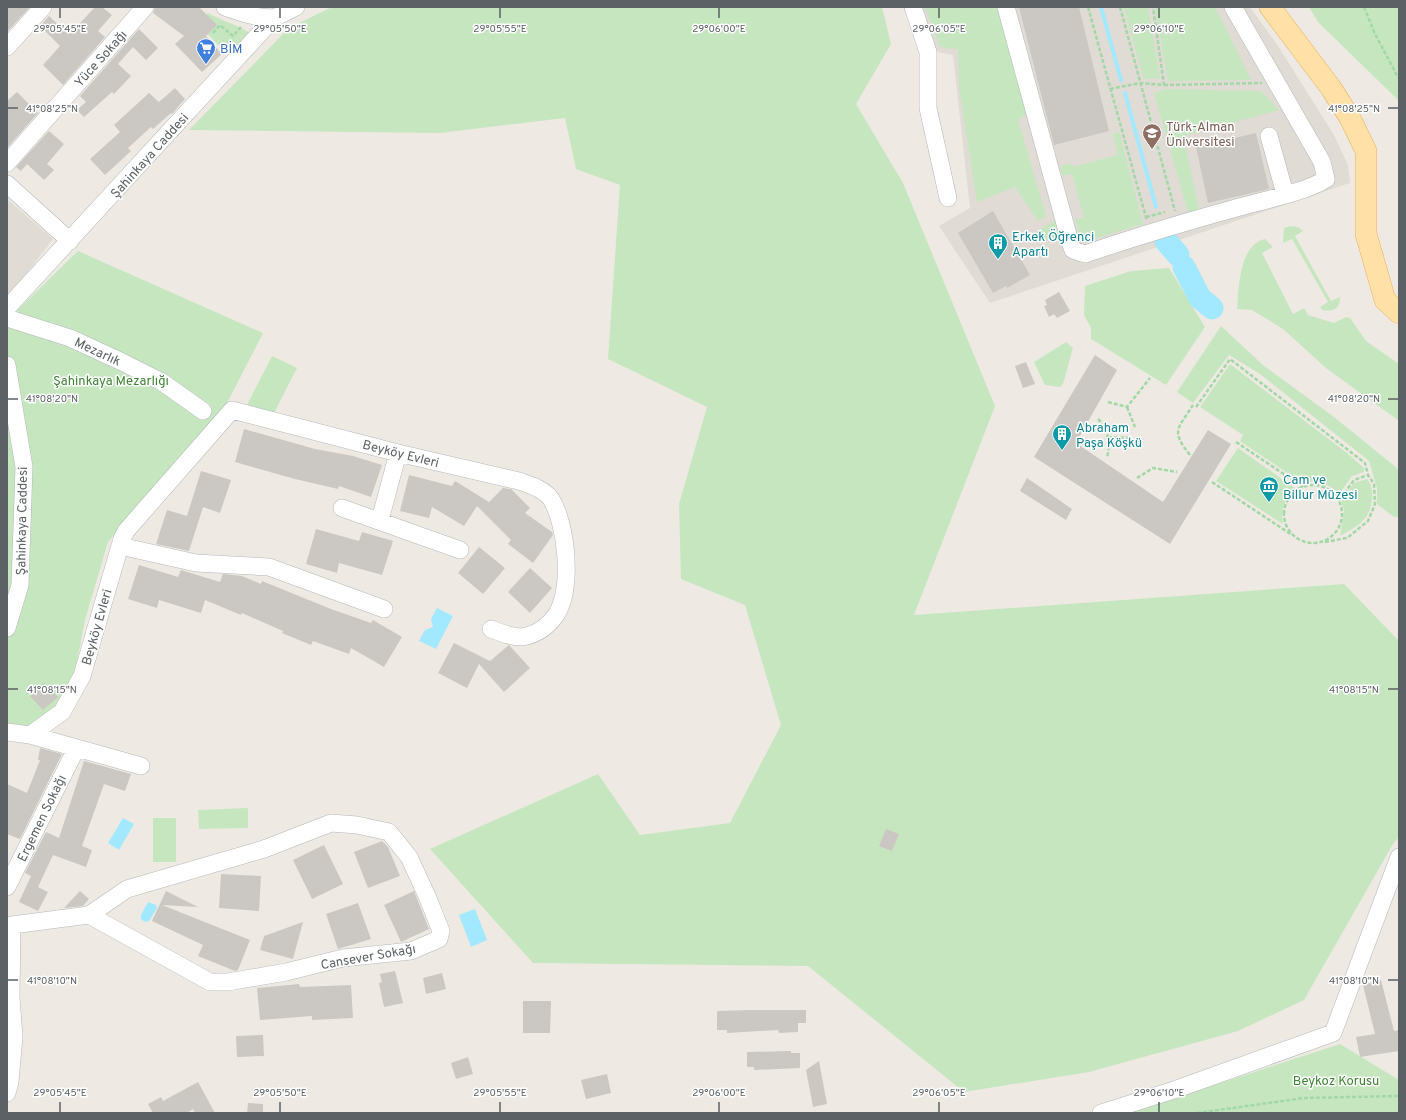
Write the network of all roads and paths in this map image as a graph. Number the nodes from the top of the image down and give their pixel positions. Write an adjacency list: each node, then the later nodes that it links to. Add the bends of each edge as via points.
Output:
1 (43, 7): 16 (street)
2 (146, 7): 23 (street, Yüce Sokağı)
3 (225, 7): 13 (street, via 260,18)
4 (296, 7): 13 (street, Şahinkaya Caddesi)
5 (913, 7): 26 (street, via 928,52 928,108)
6 (1006, 7): 28 (street, via 1074,250 1085,254)
7 (1088, 7): 21 (path)
8 (1120, 7): 18 (path)
9 (1153, 7): 20 (path)
10 (1233, 7): 19 (street)
11 (1270, 7): 31 (main road, via 1335,94 1366,151 1366,234 1385,300)
12 (1364, 7): 17 (path)
13 (274, 18): 29 (street, Şahinkaya Caddesi)
14 (227, 31): 15 (path, via 220,25)
15 (212, 32)
16 (7, 47)
17 (1399, 79)
18 (1140, 83): 20 (path); 21 (path); 27 (path)
19 (1278, 83): 20 (path); 25 (street, via 1326,173 1326,179 1320,183)
20 (1164, 85)
21 (1110, 89): 28 (path)
22 (1269, 136): 25 (street)
23 (7, 163)
24 (7, 184): 29 (street)
25 (1285, 194): 27 (street)
26 (948, 198)
27 (1176, 216): 28 (street); 28 (path)
28 (1148, 225)
29 (70, 241): 30 (street, Şahinkaya Caddesi)
30 (7, 308)
31 (1399, 313)
32 (7, 318): 37 (street, Mezarlık, via 70,338 120,361 162,382)
33 (7, 365): 59 (street, Şahinkaya Caddesi, via 24,467 20,585)
34 (1150, 378): 36 (path)
35 (1108, 402): 36 (path)
36 (1127, 407): 39 (path)
37 (203, 411)
38 (1098, 419): 40 (path)
39 (1135, 427)
40 (1108, 437): 41 (path); 45 (path)
41 (1129, 438)
42 (1236, 442): 50 (path)
43 (398, 454): 53 (street); 56 (street, Beyköy Evleri, via 232,410 126,531); 60 (street, Beyköy Evleri, via 519,481 536,487 550,498 557,512 566,544 566,576 556,615 542,630 525,636 505,634)
44 (1190, 454): 47 (path, via 1178,437 1177,429 1230,359 1365,463)
45 (1107, 457)
46 (1177, 472): 48 (path, via 1153,468)
47 (1368, 475): 51 (path, via 1354,480); 55 (path, via 1374,484 1375,504 1368,521 1347,538)
48 (1137, 478)
49 (1212, 482): 54 (path)
50 (1303, 487): 51 (path, via 1322,486); 54 (path, via 1288,499 1284,517 1287,526)
51 (1339, 501): 55 (path, via 1342,516 1340,525 1327,540)
52 (342, 508): 53 (street)
53 (380, 520): 57 (street)
54 (1300, 540): 55 (path)
55 (1318, 543)
56 (120, 546): 58 (street, via 196,563 269,568); 62 (street, Beyköy Evleri, via 82,676 62,712)
57 (460, 550)
58 (384, 609)
59 (7, 628)
60 (491, 629)
61 (7, 732): 62 (street)
62 (30, 735): 63 (street)
63 (76, 749): 64 (street); 66 (street, Ergemen Sokağı)
64 (141, 766)
65 (1399, 857): 72 (street, via 1333,1033 1174,1090)
66 (7, 887)
67 (89, 915): 67 (street, Cansever Sokağı, via 210,982 228,982 286,972 343,958 411,951 439,940 441,931 434,910 409,858 389,832 357,825 330,823 264,849 127,889); 68 (street, Cansever Sokağı)
68 (10, 921): 69 (street)
69 (9, 997): 70 (street, via 14,1037)
70 (7, 1093)
71 (1399, 1096): 73 (path, via 1304,1098)
72 (1101, 1113)
73 (1197, 1113)

